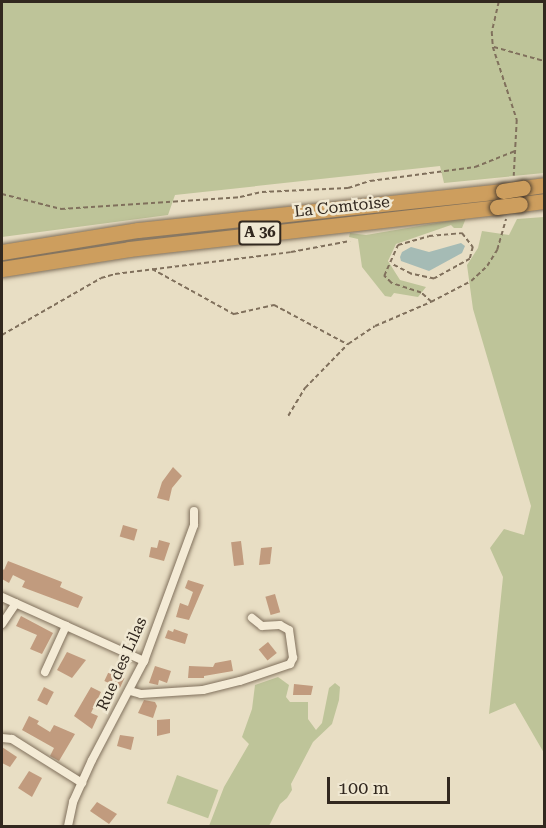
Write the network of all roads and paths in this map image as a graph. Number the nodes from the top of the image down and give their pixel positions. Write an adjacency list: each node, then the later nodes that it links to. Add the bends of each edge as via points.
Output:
1 (499, 2): 2 (path)
2 (493, 47): 3 (path); 4 (path, via 517,120)
3 (544, 61)
4 (515, 151): 6 (path, via 475,167 370,181 348,188 82,209 61,209); 7 (path)
5 (544, 185): 7 (highway, La Comtoise / A 36)
6 (2, 194)
7 (512, 197): 8 (highway, La Comtoise / A 36); 10 (highway, La Comtoise / A 36, bridge, via 503,190 148,229); 12 (highway, La Comtoise / A 36); 14 (path, via 497,250 487,266 471,281)
8 (544, 201)
9 (350, 241): 13 (path)
10 (2, 250)
11 (391, 264): 11 (path, via 434,279 470,259 473,247 462,234 429,237 398,245); 14 (path, via 384,276 391,283 421,293)
12 (2, 269)
13 (152, 269): 15 (path, via 101,278); 16 (path, via 234,314 274,305)
14 (431, 302): 16 (path, via 375,326)
15 (2, 335)
16 (348, 344): 17 (path, via 304,388)
17 (288, 416)
18 (194, 511): 24 (street, Rue des Lilas, via 194,525)
19 (2, 597): 20 (street)
20 (15, 603): 22 (street); 23 (street)
21 (252, 618): 26 (street, via 262,626 280,625 289,630 293,658 290,664 203,690 141,694)
22 (2, 624)
23 (66, 626): 24 (street); 25 (street)
24 (144, 661): 26 (street, Rue des Lilas)
25 (45, 672)
26 (130, 691): 28 (street, Rue des Lilas)
27 (2, 738): 28 (street, via 12,740)
28 (82, 783): 29 (street, Rue des Lilas)
29 (68, 826)

